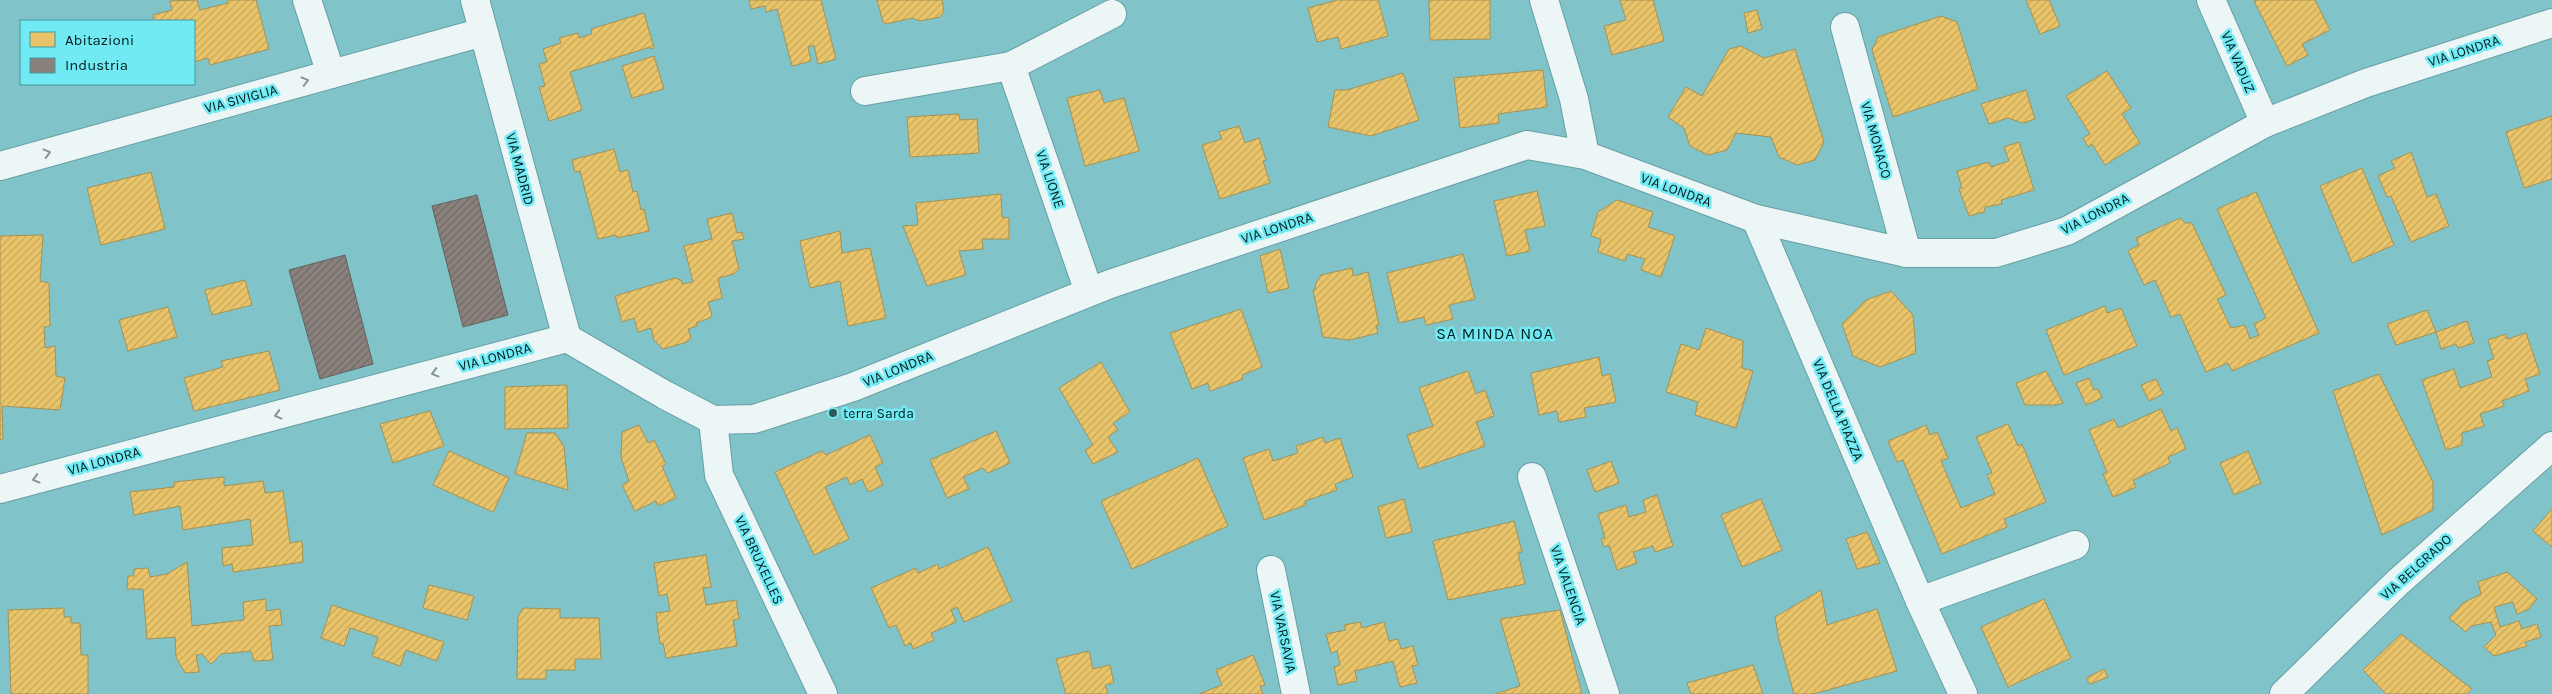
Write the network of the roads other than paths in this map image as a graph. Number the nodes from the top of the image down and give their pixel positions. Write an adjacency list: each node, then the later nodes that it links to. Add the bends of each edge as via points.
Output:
1 (307, 0): 10 (street)
2 (475, 0): 8 (street, VIA MADRID)
3 (1544, 0): 13 (street, via 1574,99)
4 (2211, 0): 12 (street, VIA VADUZ)
5 (1112, 14): 9 (street)
6 (2552, 23): 12 (street, VIA LONDRA, via 2366,83)
7 (1845, 27): 16 (street, VIA MONACO)
8 (483, 32): 10 (street, VIA SIVIGLIA); 18 (street, VIA MADRID)
9 (1011, 66): 11 (street); 17 (street, VIA LIONE)
10 (331, 74): 14 (street, VIA SIVIGLIA, one-way to 10)
11 (865, 91)
12 (2265, 123): 16 (street, VIA LONDRA, via 2067,231 1996,253)
13 (1585, 155): 15 (street, VIA LONDRA); 17 (street, VIA LONDRA, via 1527,145)
14 (0, 166)
15 (1756, 220): 16 (street, VIA LONDRA); 25 (street, VIA DELLA PIAZZA)
16 (1907, 253)
17 (1089, 292): 19 (street, VIA LONDRA, via 853,387 754,419)
18 (566, 338): 19 (street, VIA LONDRA); 22 (street, VIA LONDRA, one-way to 22)
19 (713, 420): 26 (street, VIA BRUXELLES, via 719,475)
20 (2552, 446): 30 (street, VIA BELGRADO, via 2397,583)
21 (1532, 477): 28 (street, VIA VALENCIA)
22 (0, 489)
23 (2075, 545): 25 (street)
24 (1271, 570): 27 (street, VIA VARSAVIA)
25 (1920, 601): 29 (street, VIA DELLA PIAZZA)
26 (823, 694)
27 (1296, 694)
28 (1605, 694)
29 (1964, 694)
30 (2284, 694)

